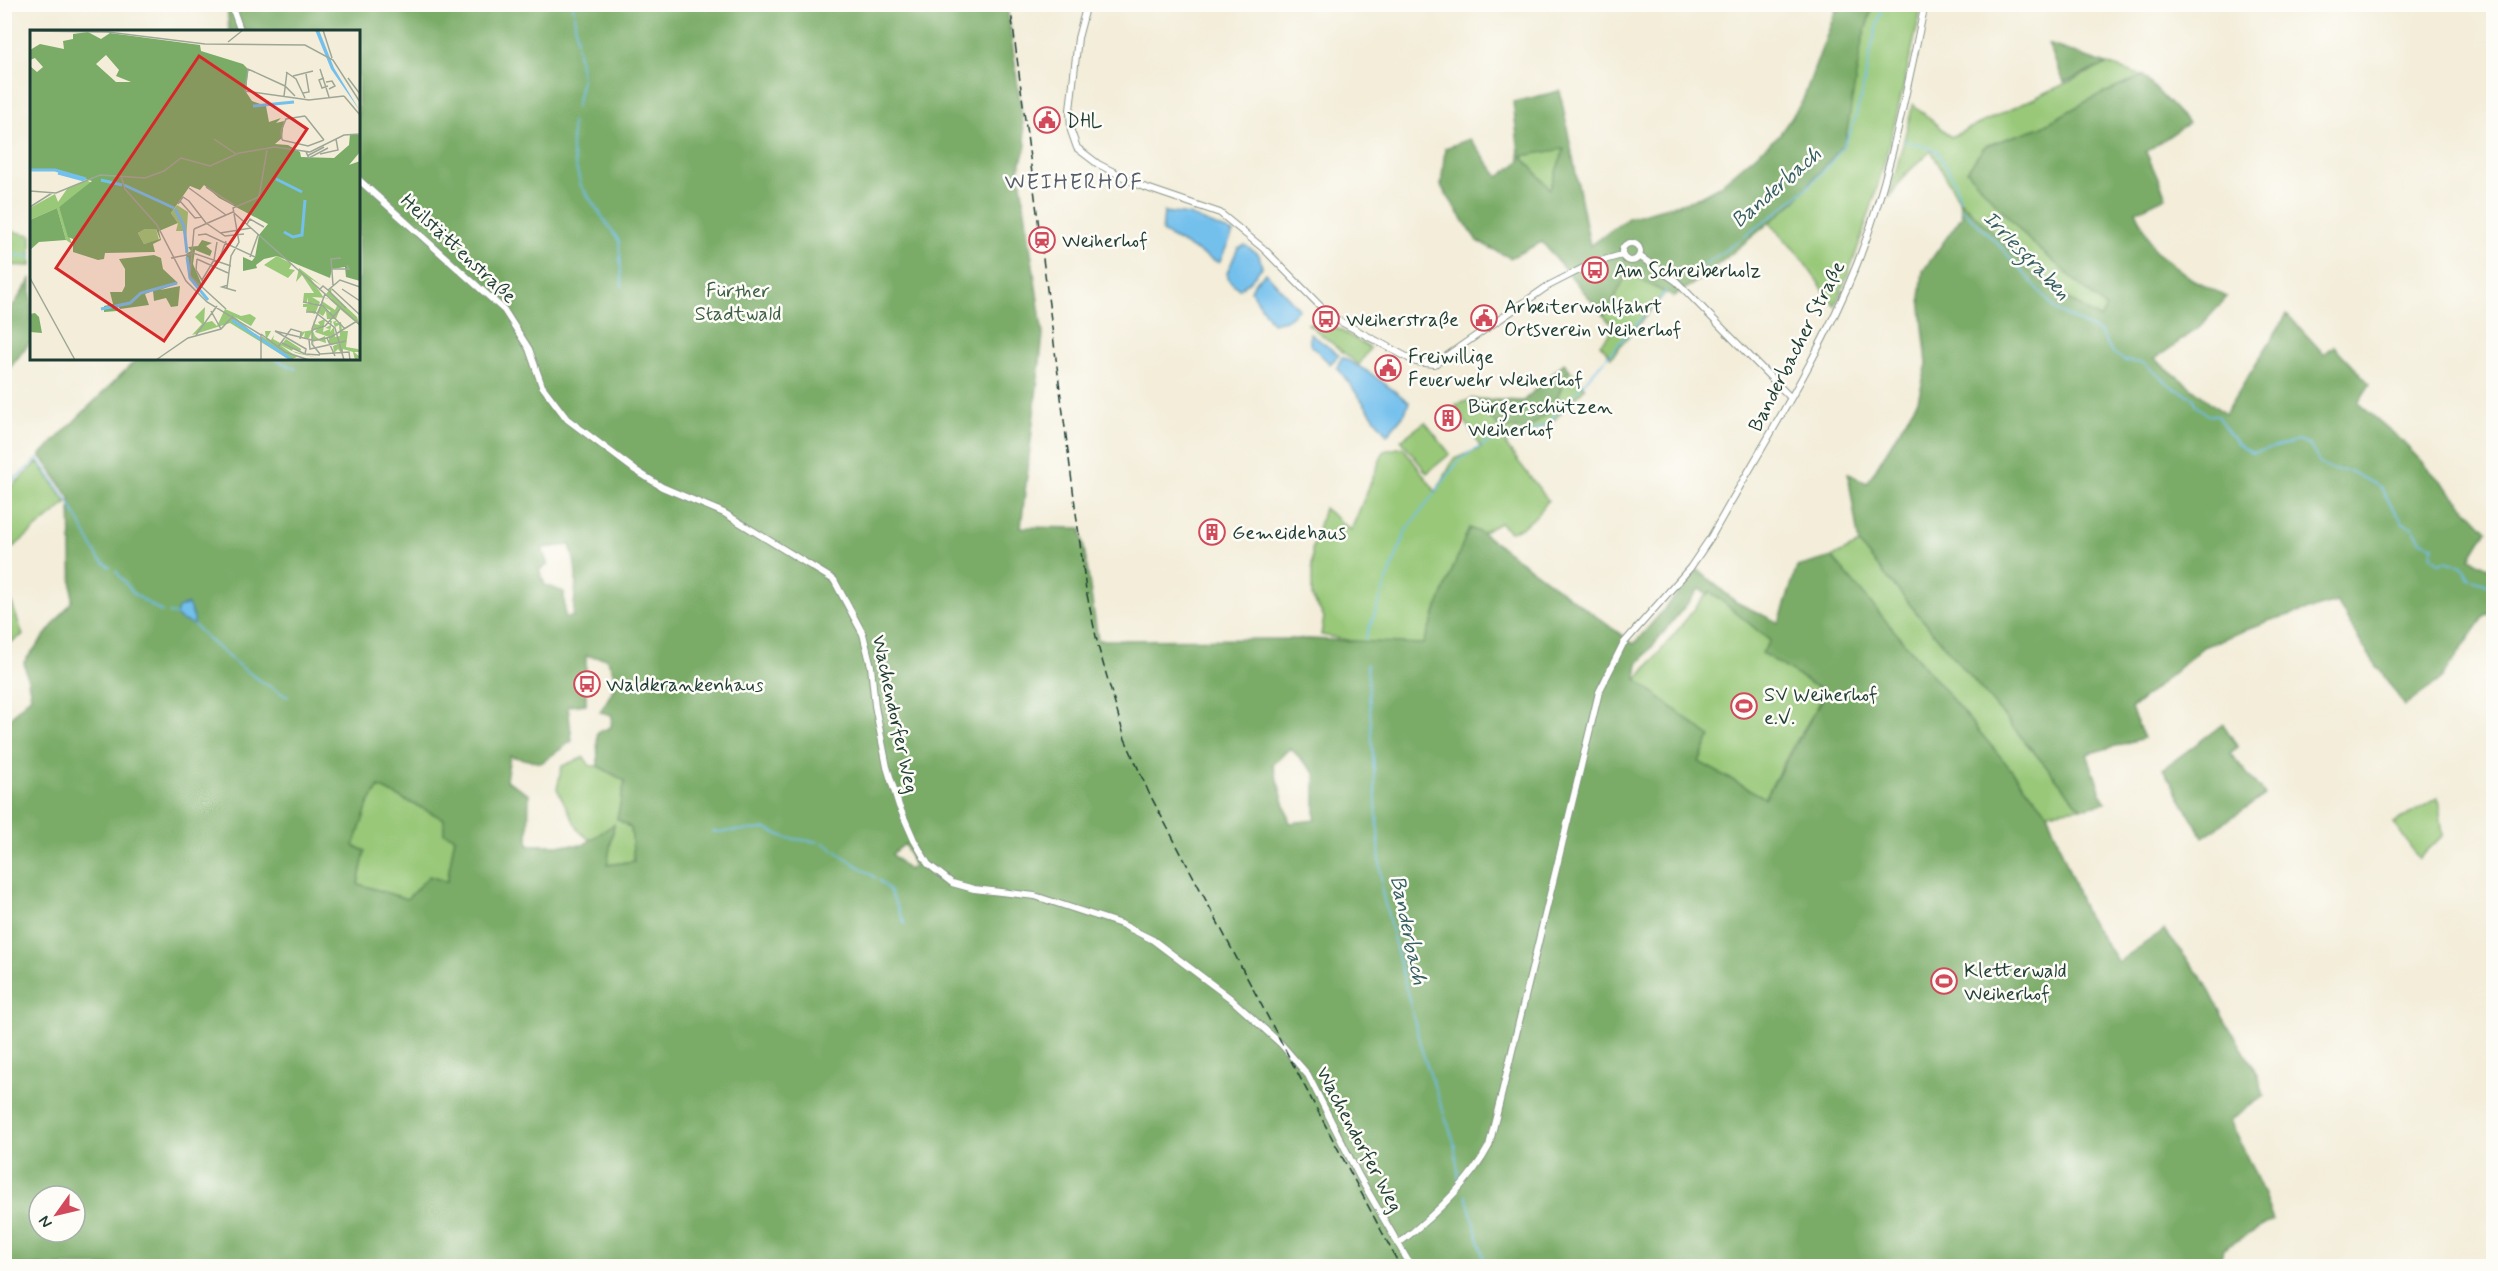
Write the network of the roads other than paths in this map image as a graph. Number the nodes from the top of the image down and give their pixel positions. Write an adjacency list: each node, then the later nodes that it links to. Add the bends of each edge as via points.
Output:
1 (231, 4): 4 (street)
2 (1087, 4): 6 (street, via 1078,38 1070,110 1077,148 1098,164 1141,186 1220,213 1264,249 1330,316 1416,362 1435,364 1548,286 1593,263)
3 (1925, 4): 8 (street, Banderbacher Straße, via 1895,143 1868,235 1831,322)
4 (240, 30)
5 (360, 182): 9 (street, Heilstättenstraße, via 504,310 529,349 552,403)
6 (1622, 255): 7 (street, via 1630,261); 7 (street, via 1623,248 1632,244 1639,249)
7 (1639, 256): 8 (street, via 1676,281)
8 (1790, 397): 10 (street, Banderbacher Straße, via 1701,553 1635,629 1612,663 1592,717 1488,1146 1467,1178)
9 (588, 434): 10 (street, Wachendorfer Weg, via 635,470 724,513 834,580 863,634 887,767 898,806 928,864 952,883 1035,896 1121,924 1153,940 1230,998 1281,1044 1308,1075)
10 (1398, 1244): 11 (street, Wachendorfer Weg)
11 (1411, 1266)

